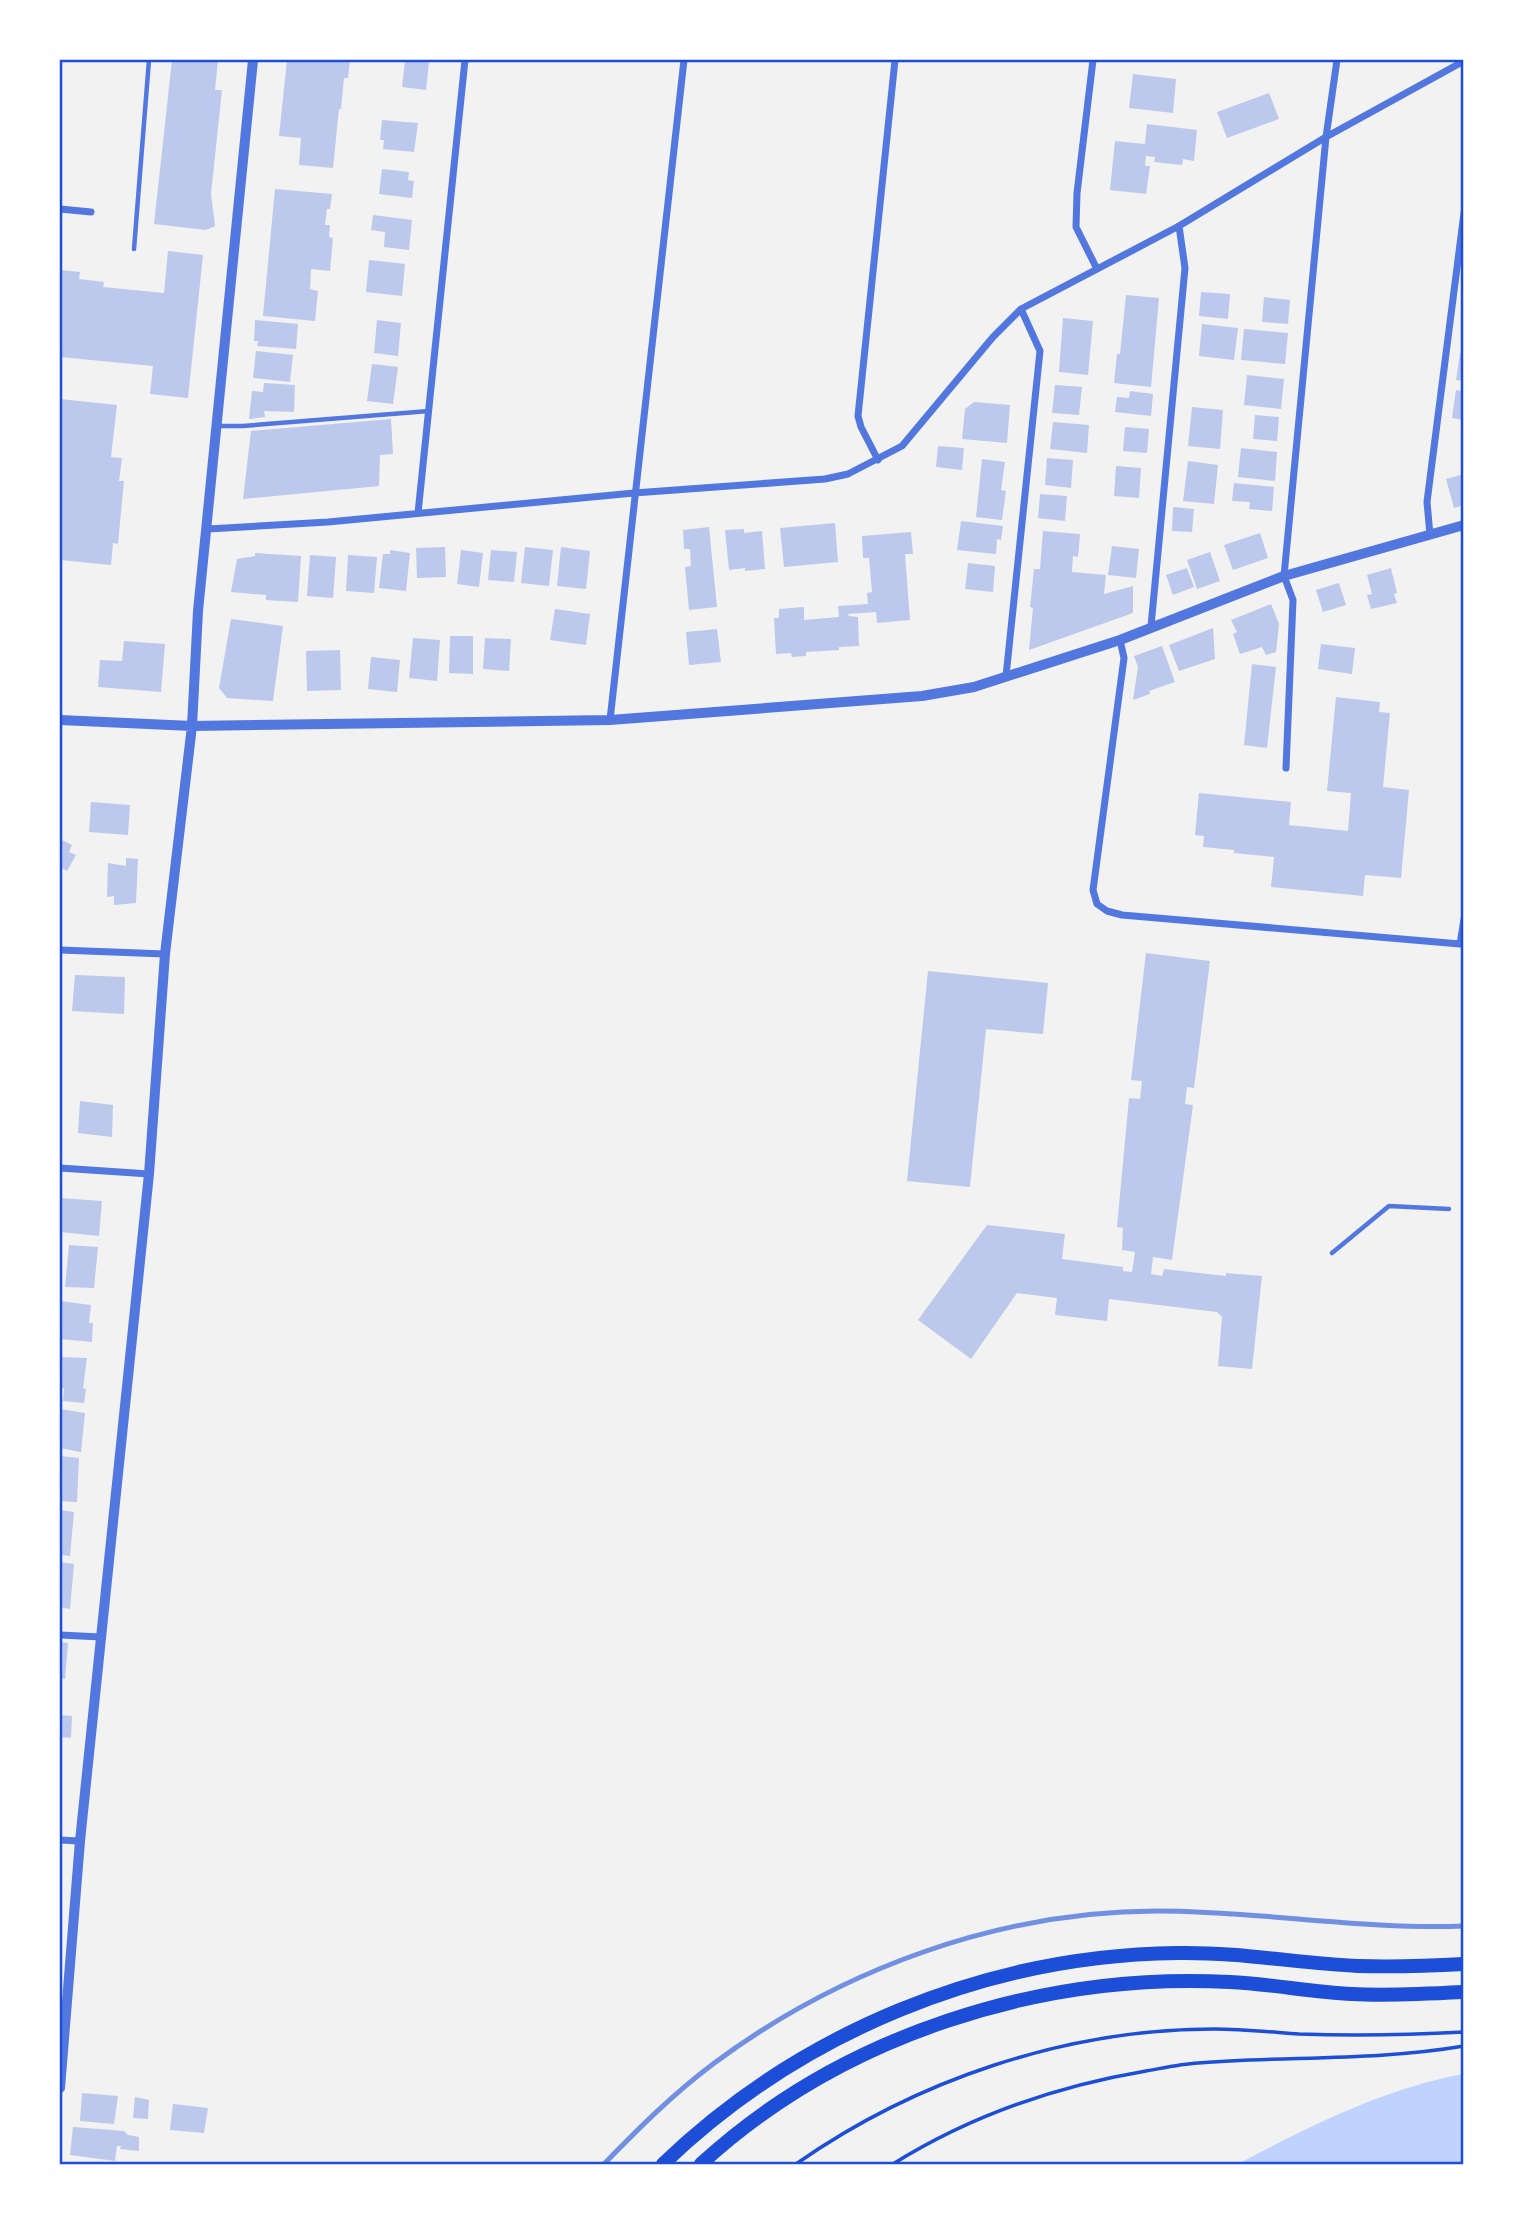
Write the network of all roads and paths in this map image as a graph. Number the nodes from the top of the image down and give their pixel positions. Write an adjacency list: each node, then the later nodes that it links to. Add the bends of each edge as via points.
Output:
1 (149, 60): 14 (lane)
2 (253, 60): 18 (street)
3 (465, 60): 17 (street)
4 (684, 60): 20 (street)
5 (895, 60): 19 (street, via 858,416)
6 (1093, 60): 15 (street, via 1076,227)
7 (1337, 60): 9 (street)
8 (1464, 61): 9 (street)
9 (1326, 137): 13 (street); 25 (street)
10 (60, 209): 11 (street)
11 (91, 212)
12 (1464, 213): 24 (street, via 1427,502)
13 (1179, 226): 15 (street); 26 (street, via 1185,268)
14 (134, 249)
15 (1097, 269): 16 (street)
16 (1021, 309): 19 (street, via 902,446); 28 (street, via 1040,351)
17 (429, 411): 18 (lane); 21 (street)
18 (217, 426): 23 (street)
19 (878, 460): 20 (street, via 825,479)
20 (634, 493): 21 (street); 30 (street)
21 (418, 513): 23 (street)
22 (1464, 525): 24 (street)
23 (208, 529): 31 (street, via 195,644)
24 (1430, 535): 25 (street)
25 (1284, 576): 26 (street); 32 (street, via 1293,600)
26 (1151, 626): 27 (street)
27 (1121, 639): 28 (street); 33 (street, via 1124,658 1119,707 1093,890 1097,904 1122,915 1460,944)
28 (1006, 676): 30 (street, via 974,687 922,695)
29 (60, 720): 31 (street)
30 (610, 720): 31 (street)
31 (192, 726): 35 (street)
32 (1286, 768)
33 (1464, 919)
34 (60, 950): 35 (street)
35 (165, 954): 37 (street)
36 (60, 1168): 37 (street)
37 (149, 1174): 41 (street)
38 (1449, 1209): 39 (lane, via 1389,1206)
39 (1332, 1253)
40 (60, 1635): 41 (street)
41 (101, 1637): 43 (street)
42 (60, 1840): 43 (street)
43 (80, 1841): 48 (street)
44 (1464, 1964): 49 (main road, via 1358,1966 1218,1954 1138,1954 1024,1971 890,2013 809,2054 727,2108)
45 (1464, 1992): 50 (main road, via 1351,1994 1232,1982 1182,1982 1098,1987 1039,1997 922,2029 852,2060 753,2122)
46 (1464, 2032): 51 (path, via 1366,2036 1214,2029 1077,2043 991,2067 902,2101)
47 (1464, 2046): 52 (path, via 1413,2053 1195,2063 1110,2077 976,2120)
48 (60, 2088)
49 (663, 2165)
50 (701, 2165)
51 (796, 2165)
52 (893, 2165)

